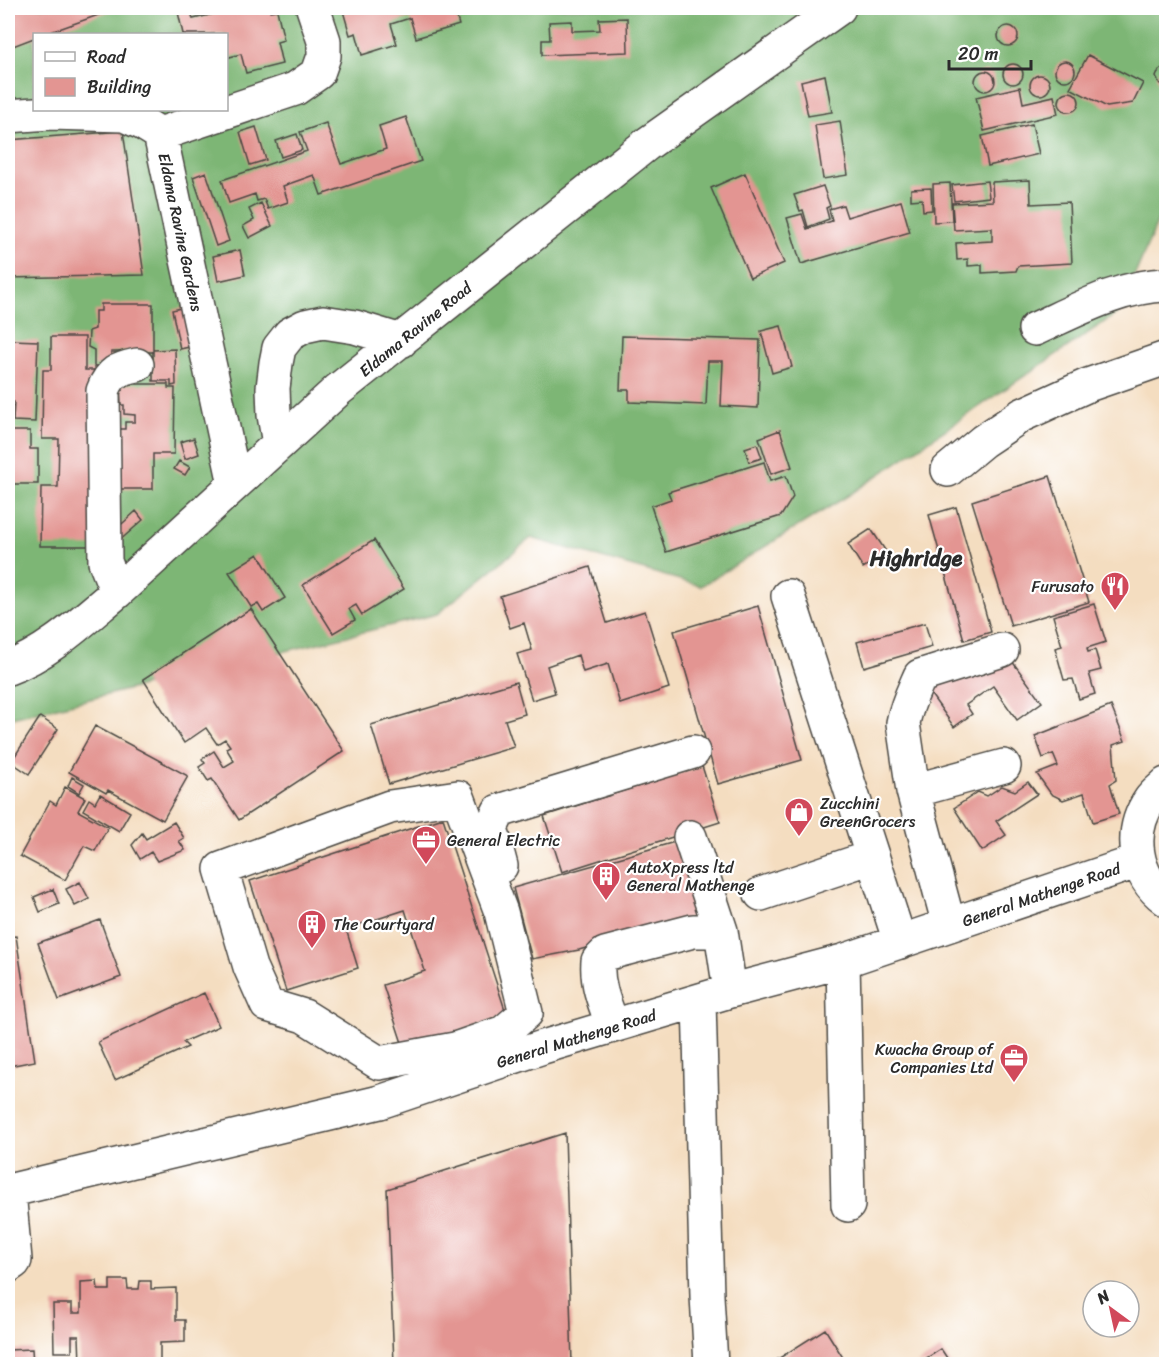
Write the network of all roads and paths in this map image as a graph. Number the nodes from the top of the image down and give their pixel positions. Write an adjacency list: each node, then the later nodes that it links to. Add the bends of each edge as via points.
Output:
1 (314, 8): 4 (street, via 324,41 318,72 295,89)
2 (821, 13): 7 (street, Eldama Ravine Road, via 647,144)
3 (8, 116): 4 (street, Eldama Ravine Gardens, via 124,115)
4 (160, 134): 12 (street, Eldama Ravine Gardens)
5 (1167, 285): 6 (street, via 1109,296)
6 (1035, 329)
7 (401, 341): 10 (street, Eldama Ravine Road, via 338,390); 10 (street, via 323,322 290,334 279,348 274,380)
8 (1167, 358): 11 (street, via 1088,385 1022,415)
9 (137, 365): 13 (street, via 122,368 108,378 103,391 105,562)
10 (279, 444): 12 (street, Eldama Ravine Road)
11 (948, 470)
12 (235, 484): 13 (street, Eldama Ravine Road)
13 (117, 592): 16 (street, Eldama Ravine Road, via 59,639)
14 (788, 596): 22 (street)
15 (1002, 650): 20 (street, via 920,676 903,723)
16 (8, 668)
17 (693, 752): 33 (street, via 499,811 491,828)
18 (1004, 766): 20 (street)
19 (1167, 784): 23 (street, via 1151,798 1140,818 1136,839)
20 (913, 791): 26 (street)
21 (690, 837): 27 (street)
22 (872, 857): 24 (street); 28 (street)
23 (1139, 861): 25 (street, via 1146,879); 26 (street, General Mathenge Road)
24 (761, 894)
25 (1167, 899)
26 (949, 925): 28 (street, General Mathenge Road)
27 (721, 931): 30 (street); 32 (street, via 693,931 605,954 598,961 597,972)
28 (900, 942): 29 (street, General Mathenge Road)
29 (843, 961): 30 (street, General Mathenge Road); 37 (street)
30 (730, 991): 31 (street, General Mathenge Road)
31 (699, 1001): 32 (street, General Mathenge Road); 39 (street)
32 (613, 1026): 33 (street, General Mathenge Road)
33 (549, 1045): 35 (street, General Mathenge Road)
34 (379, 1063): 34 (street, via 304,1016 267,1005 250,967 221,868 390,807 458,797 501,912 526,1013 504,1032 465,1046); 35 (street)
35 (380, 1102): 36 (street, General Mathenge Road)
36 (8, 1191): 38 (street, via 15,1260)
37 (848, 1205)
38 (8, 1266)
39 (711, 1365)

